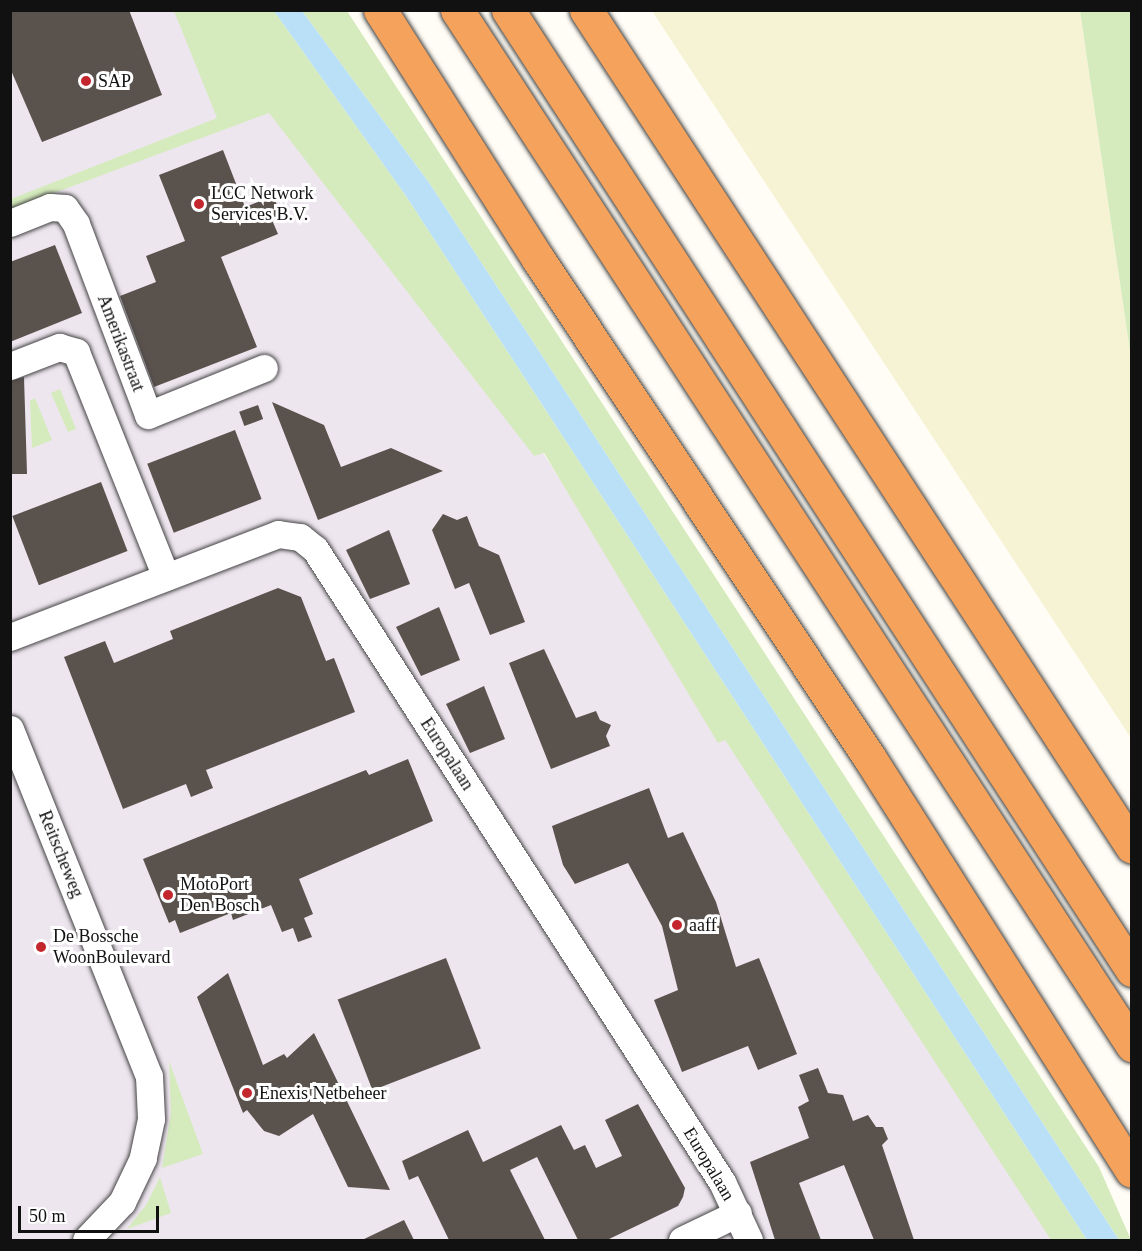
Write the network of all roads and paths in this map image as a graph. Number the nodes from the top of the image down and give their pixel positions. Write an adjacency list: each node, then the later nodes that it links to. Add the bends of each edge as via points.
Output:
1 (380, 10): 14 (highway, via 538,260 869,758)
2 (457, 10): 13 (highway)
3 (508, 10): 12 (highway)
4 (586, 10): 11 (highway)
5 (10, 223): 7 (street, Amerikastraat, via 50,207 65,208 76,224 148,415)
6 (10, 366): 8 (street, via 59,347 76,352)
7 (264, 368)
8 (166, 577): 9 (street, Europalaan); 15 (street, Europalaan, via 278,534 300,537 315,549)
9 (10, 637)
10 (10, 729): 16 (street, Reitscheweg, via 149,1076 151,1119 143,1158 122,1202)
11 (1131, 847)
12 (1131, 970)
13 (1131, 1045)
14 (1131, 1171)
15 (738, 1213): 17 (street); 18 (street, Europalaan)
16 (86, 1240)
17 (682, 1240)
18 (749, 1240)

